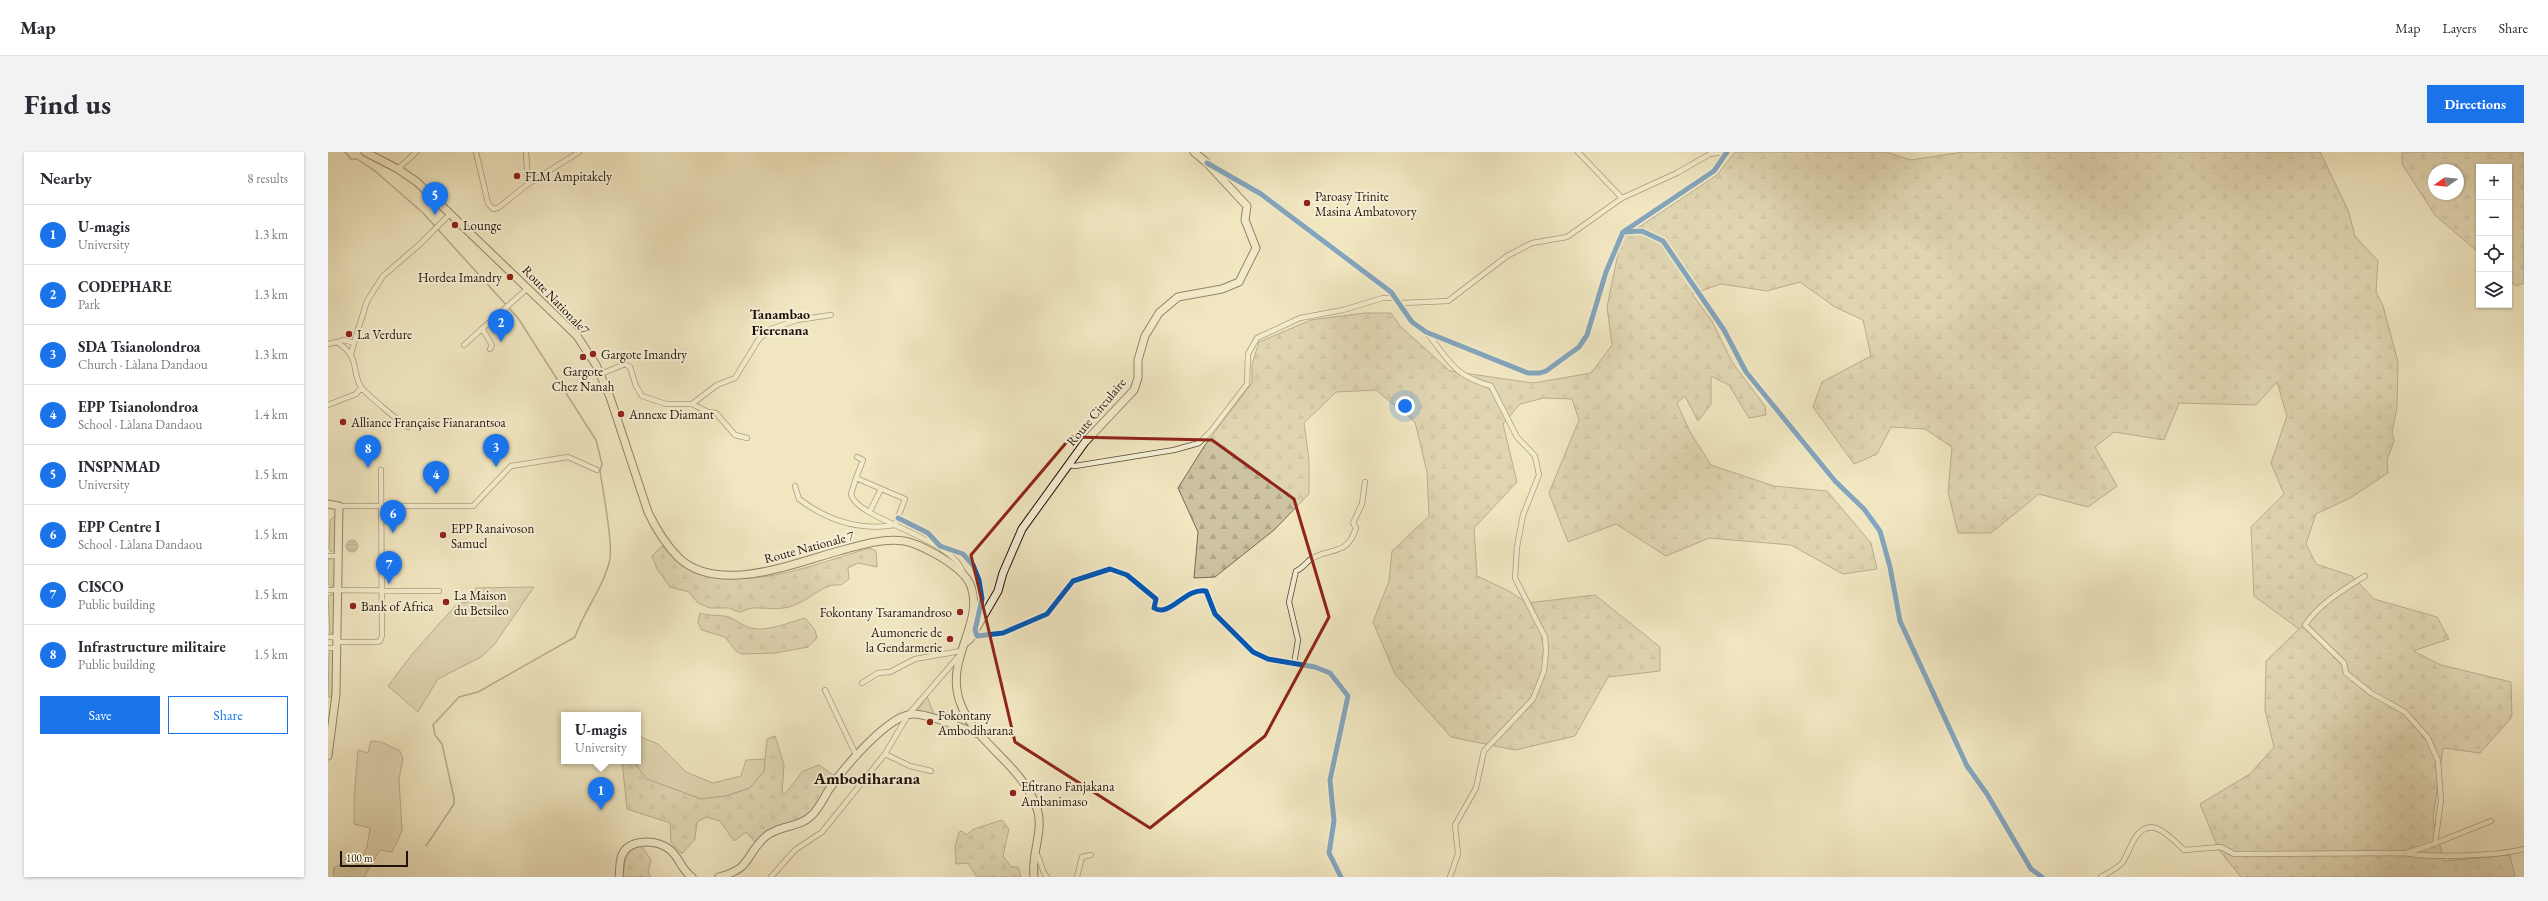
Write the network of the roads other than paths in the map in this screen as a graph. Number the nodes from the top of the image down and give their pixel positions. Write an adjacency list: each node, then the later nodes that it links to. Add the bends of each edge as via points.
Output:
1 (365, 152): 11 (main road)
2 (416, 152): 11 (street)
3 (476, 152): 12 (street, via 488,203 493,209 498,208)
4 (526, 152): 12 (street)
5 (579, 152): 12 (street)
6 (1194, 152): 10 (street, Route Circulaire)
7 (1578, 152): 13 (street)
8 (1723, 152): 13 (street, via 1710,154 1677,173)
9 (1727, 152): 15 (street, via 1714,171)
10 (1207, 163): 17 (street, via 1261,194 1391,292); 35 (street, Route Circulaire, via 1247,206 1245,220 1256,248 1248,267 1239,282 1222,289 1178,297 1159,314 1145,336 1138,360 1138,378 1134,390 1103,421)
11 (398, 169): 14 (main road, Route Nationale7, via 417,182)
12 (528, 184)
13 (1622, 198): 18 (street, via 1567,237 1532,243 1507,256 1448,301)
14 (450, 214): 16 (main road, Route Nationale7); 23 (street, via 420,244 391,267 373,290)
15 (1623, 232): 21 (street, via 1606,272 1587,335 1579,347 1546,371 1528,373); 88 (street, via 1642,232 1663,241 1724,330 1746,372 1835,481 1864,509 1880,531 1900,621 1967,766 1987,794 2031,869)
16 (528, 288): 20 (street); 28 (main road, Route Nationale7, via 577,336)
17 (1394, 298): 18 (street); 35 (street, via 1383,298 1343,310 1300,318 1257,338 1248,354 1247,384 1199,443 1138,457)
18 (1401, 303): 21 (street, via 1412,322)
19 (831, 315): 30 (street, via 797,320 771,329 759,339 735,378 716,385)
20 (483, 330): 25 (street); 26 (street, via 492,345)
21 (1426, 332): 87 (street, via 1458,373 1469,380 1491,386 1517,437 1535,456 1539,475 1523,515 1515,578 1545,637 1544,671 1533,699 1484,751 1476,788 1455,825 1458,854)
22 (337, 342): 23 (street, via 344,340); 24 (street); 27 (street)
23 (354, 343): 27 (street)
24 (328, 344)
25 (464, 345)
26 (490, 349)
27 (351, 354): 29 (street)
28 (601, 374): 30 (street, via 625,364 630,367 642,396 666,404); 42 (main road, Route Nationale7)
29 (361, 388): 31 (street, via 356,394); 32 (street)
30 (692, 404): 33 (street, via 716,413 735,435)
31 (328, 405)
32 (408, 427)
33 (747, 438)
34 (858, 457): 38 (street, via 863,460)
35 (1069, 465): 57 (street, via 1022,529 998,591)
36 (381, 470): 44 (street)
37 (597, 470): 44 (street, via 568,457 543,460 512,466 473,506)
38 (856, 478): 41 (street); 46 (street, via 852,499)
39 (1365, 482): 62 (street, via 1362,504 1353,523 1356,528 1352,538 1338,550 1314,557 1304,568 1296,571 1289,602 1298,640)
40 (795, 486): 48 (street, via 799,499 828,517 866,528)
41 (881, 488): 46 (street); 47 (street, via 905,498)
42 (639, 489): 52 (main road, Route Nationale 7, via 650,517 668,546 680,559 712,573 746,575 851,547 897,541 923,547 947,561)
43 (328, 504): 45 (street)
44 (383, 505): 45 (street); 55 (street)
45 (339, 506): 50 (street)
46 (870, 511): 48 (street)
47 (898, 518): 48 (street); 57 (street, via 928,533 940,546 963,554 973,565 982,599)
48 (895, 525): 52 (street, via 925,539 955,559 962,568)
49 (328, 556): 50 (street)
50 (338, 556): 54 (street)
51 (2365, 576): 74 (street, via 2331,598 2305,625 2344,663 2346,672 2371,693 2405,712 2428,738 2438,761 2441,800)
52 (964, 577): 57 (main road, Route Nationale 7, via 970,584 973,605)
53 (328, 590): 54 (street)
54 (338, 590): 55 (street); 59 (street)
55 (382, 591): 56 (street); 59 (street, via 380,641)
56 (439, 591)
57 (972, 629): 61 (main road, Route Nationale 7); 62 (street, via 977,636 991,636 1020,626 1047,614 1073,581 1110,569 1127,575 1156,598 1154,608 1159,611 1166,610 1187,594 1198,590 1206,591 1215,614 1253,652 1268,660)
58 (328, 637): 59 (street, via 334,637)
59 (337, 642): 60 (street, via 335,648); 65 (street)
60 (328, 648)
61 (960, 654): 63 (street, via 915,659 890,672 878,673); 66 (street); 68 (main road, via 955,681 957,694 967,718)
62 (1294, 664): 86 (street, via 1315,667 1330,673 1348,696 1330,780 1334,821 1329,853)
63 (862, 683)
64 (825, 690): 71 (street)
65 (332, 701): 67 (street)
66 (908, 715): 68 (street, via 917,714); 69 (street); 71 (street, via 880,733)
67 (329, 731): 70 (street)
68 (979, 734): 76 (main road, via 1009,764 1035,804 1039,826)
69 (885, 754): 72 (street, via 910,766); 82 (street, via 822,832 795,850)
70 (328, 756)
71 (857, 757): 81 (street, via 830,787 808,819 771,832 761,840 740,870)
72 (931, 771)
73 (2491, 821): 74 (street)
74 (2436, 844): 77 (street)
75 (2524, 849): 77 (street, via 2441,856)
76 (1036, 853): 83 (main road); 84 (street)
77 (2404, 853): 89 (street, via 2234,854 2221,847 2190,851 2184,850 2158,827 2150,826 2136,837 2122,862)
78 (1091, 855): 85 (street, via 1082,857)
79 (619, 877): 80 (street, via 620,862 625,850 630,845 648,842 668,849 685,872)
80 (692, 877)
81 (719, 877)
82 (771, 877)
83 (1034, 877)
84 (1047, 877)
85 (1077, 877)
86 (1341, 877)
87 (1450, 877)
88 (2042, 877)
89 (2101, 877)

